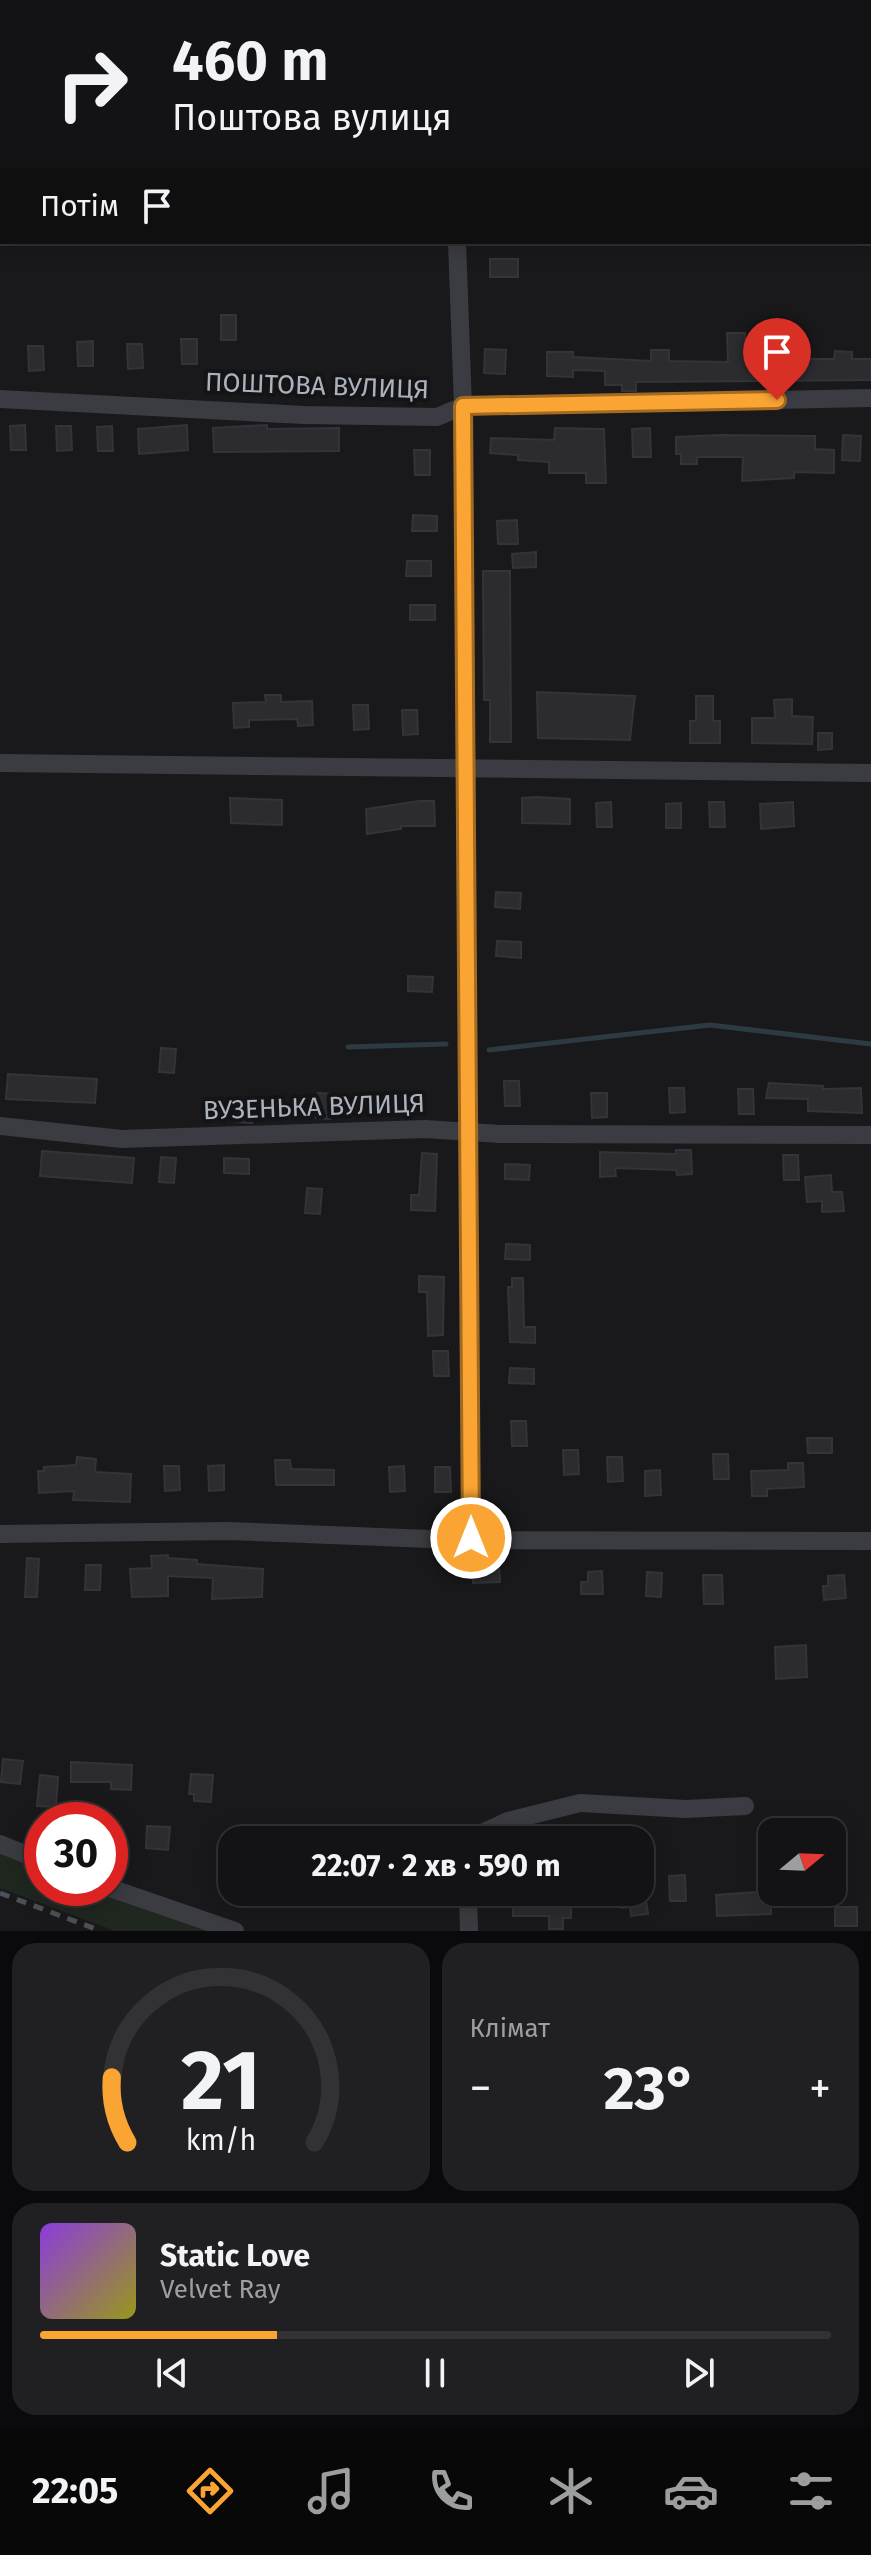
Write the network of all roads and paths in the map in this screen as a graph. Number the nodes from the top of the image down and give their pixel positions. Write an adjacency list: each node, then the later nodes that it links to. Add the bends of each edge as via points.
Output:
1 (457, 244): 4 (street)
2 (871, 398): 4 (street, ПОШТОВА ВУЛИЦЯ)
3 (0, 399): 4 (street, ПОШТОВА ВУЛИЦЯ, via 304,415 437,417)
4 (463, 406): 6 (street)
5 (0, 763): 6 (street)
6 (464, 771): 7 (street); 9 (street)
7 (871, 773)
8 (0, 1126): 9 (street, ВУЗЕНЬКА ВУЛИЦЯ, via 122,1139)
9 (468, 1130): 10 (street, ВУЗЕНЬКА ВУЛИЦЯ); 12 (street)
10 (871, 1135)
11 (0, 1534): 12 (street, via 228,1531)
12 (471, 1538): 13 (street)
13 (871, 1541)
14 (745, 1806): 15 (street, via 686,1809 580,1803)
15 (497, 1826)
16 (0, 1844): 17 (street)
17 (24, 1854)
18 (128, 1894): 20 (street)
19 (468, 1906): 21 (street)
20 (235, 1931)
21 (469, 1931)

